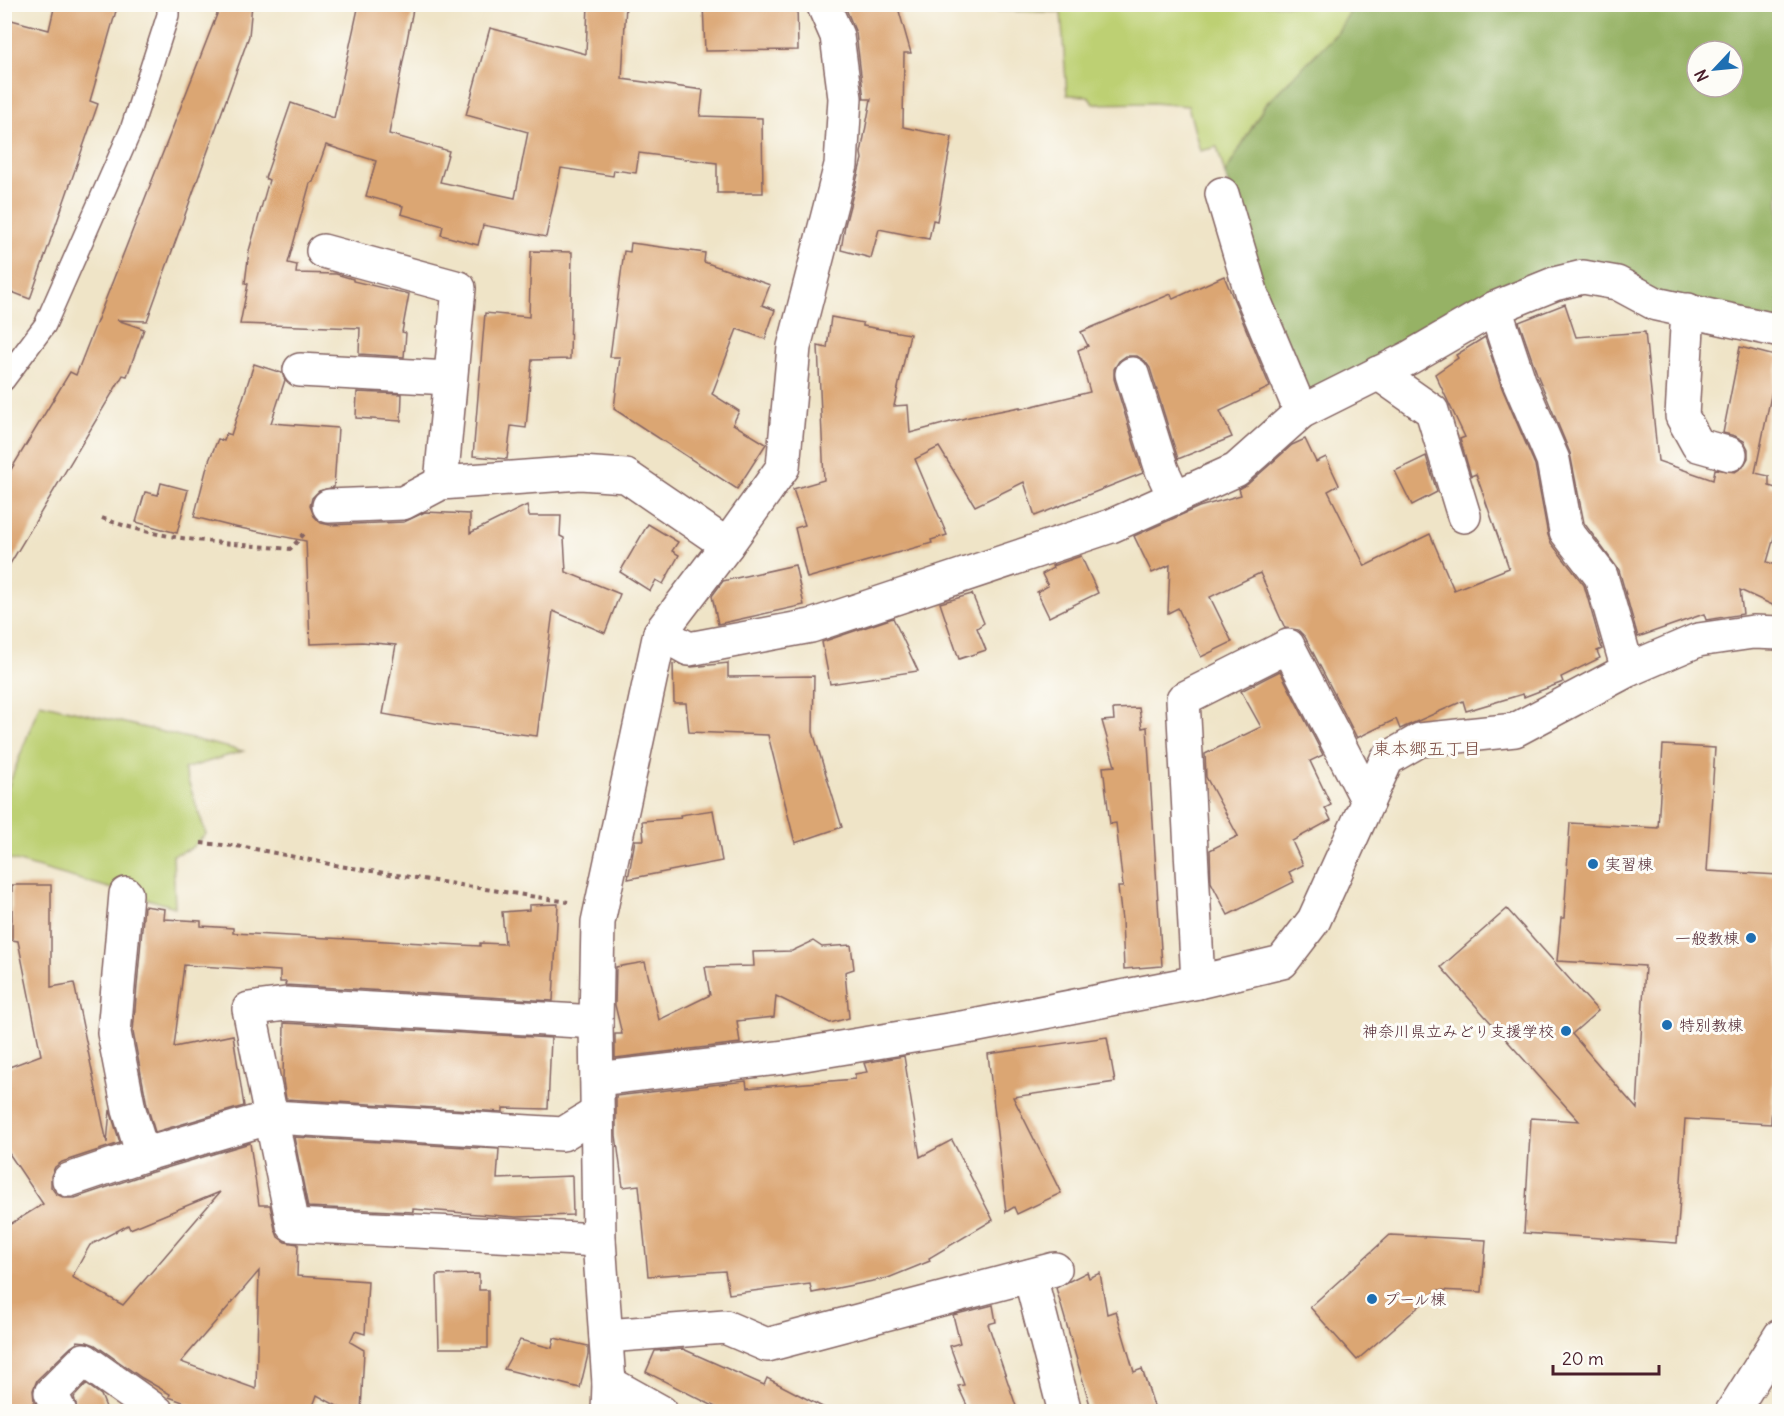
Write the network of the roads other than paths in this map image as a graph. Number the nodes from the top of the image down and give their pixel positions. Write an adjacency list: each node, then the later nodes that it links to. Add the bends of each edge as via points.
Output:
1 (168, 4): 12 (lane, via 168,15 131,130 45,325)
2 (823, 4): 19 (street, via 837,36 845,98 841,165 794,347 783,467)
3 (1222, 194): 13 (street, via 1252,295)
4 (323, 251): 11 (street, via 459,288)
5 (1495, 308): 6 (street, via 1554,284 1583,277 1617,283 1656,304); 9 (street); 22 (street, via 1519,381 1553,460 1566,531 1601,576)
6 (1688, 310): 7 (street); 14 (street, via 1682,416 1698,445)
7 (1779, 331)
8 (300, 370): 11 (street)
9 (1378, 373): 13 (street); 18 (street, via 1432,411)
10 (1132, 374): 16 (street, via 1162,470)
11 (449, 378): 15 (street)
12 (4, 380)
13 (1301, 411): 16 (street, via 1236,470)
14 (1730, 454)
15 (441, 483): 17 (street, via 403,503); 19 (street, via 580,473 626,476)
16 (1175, 498): 20 (street, via 1111,526 811,626 689,649)
17 (329, 506)
18 (1464, 516)
19 (727, 545): 20 (street)
20 (660, 633): 26 (street, via 598,922)
21 (1779, 633): 22 (street, via 1753,632 1698,640)
22 (1628, 670): 23 (street, via 1515,730 1420,740 1387,759)
23 (1368, 801): 25 (street, via 1314,920 1282,962); 25 (street, via 1288,646 1183,699)
24 (126, 894): 30 (street, via 114,1033 129,1110)
25 (1198, 982): 27 (street, via 810,1053)
26 (596, 1022): 27 (street); 29 (street, via 286,1004 249,1009)
27 (597, 1079): 28 (street)
28 (597, 1113): 29 (street, via 562,1134); 32 (street)
29 (272, 1117): 30 (street); 32 (street, via 293,1225)
30 (143, 1155): 31 (street)
31 (69, 1180)
32 (599, 1240): 33 (street)
33 (606, 1336): 35 (street); 39 (street, via 725,1327 767,1345 1042,1273)
34 (1779, 1336): 40 (street)
35 (609, 1397): 38 (street)
36 (60, 1412): 37 (street, via 51,1393 84,1360)
37 (157, 1412)
38 (662, 1412)
39 (1065, 1412)
40 (1732, 1412)

